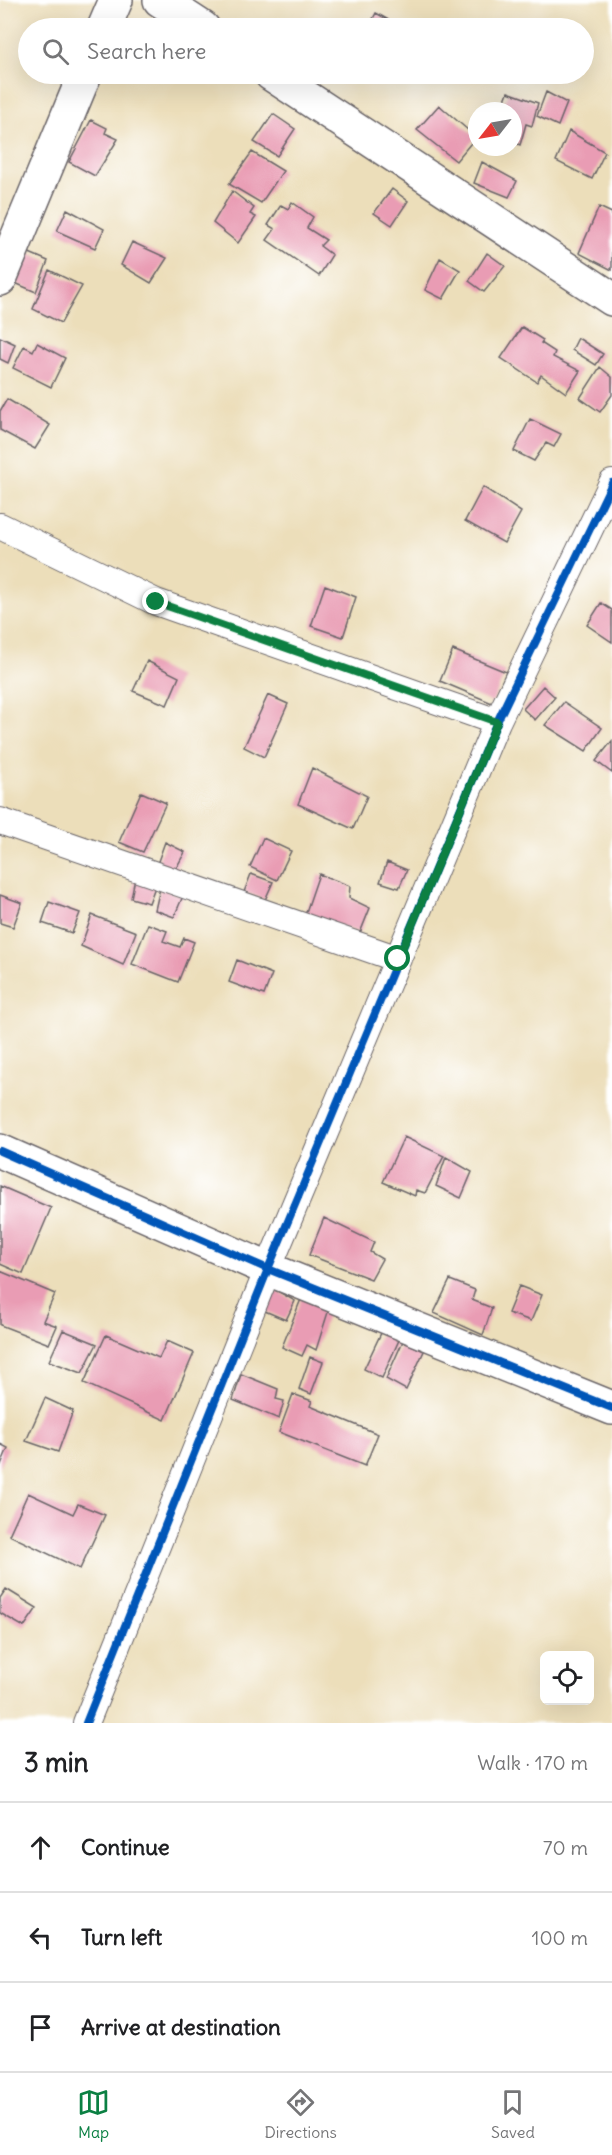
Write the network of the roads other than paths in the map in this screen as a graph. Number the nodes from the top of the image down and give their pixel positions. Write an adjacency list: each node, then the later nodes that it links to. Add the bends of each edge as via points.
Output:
1 (116, 0): 3 (street)
2 (160, 0): 4 (street)
3 (108, 18)
4 (188, 18)
5 (81, 84): 7 (street)
6 (286, 84): 8 (street)
7 (0, 279)
8 (612, 299)
9 (612, 483): 11 (street)
10 (0, 526): 11 (street, via 156,602)
11 (497, 722): 13 (street)
12 (0, 821): 13 (street)
13 (398, 959): 15 (street)
14 (0, 1151): 15 (street)
15 (268, 1269): 16 (street); 17 (street)
16 (612, 1408)
17 (86, 1723)

